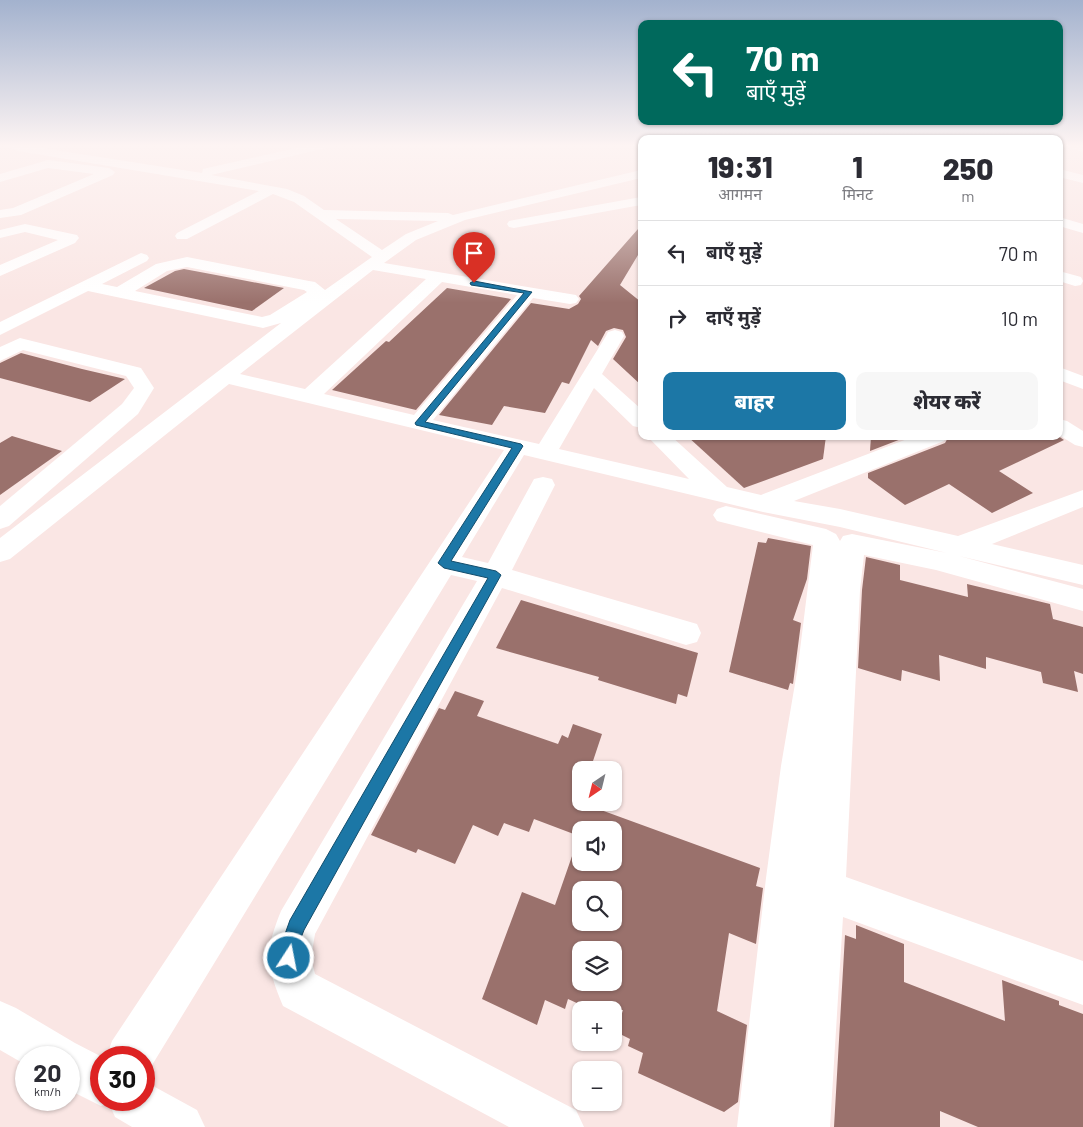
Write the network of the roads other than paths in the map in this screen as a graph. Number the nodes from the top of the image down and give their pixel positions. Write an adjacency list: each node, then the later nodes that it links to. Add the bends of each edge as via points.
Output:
1 (49, 198): 6 (street, via 16,212)
2 (255, 198): 13 (street)
3 (294, 198): 7 (street)
4 (542, 198): 8 (street)
5 (638, 203): 10 (street)
6 (0, 214)
7 (318, 214): 8 (street); 15 (street)
8 (460, 217): 15 (street, via 412,237)
9 (1063, 222): 11 (street)
10 (514, 224)
11 (1083, 229)
12 (0, 234): 16 (street, via 25,228 72,238)
13 (182, 236)
14 (140, 258): 20 (street)
15 (376, 261): 17 (street); 29 (street)
16 (0, 271)
17 (437, 278): 22 (street); 31 (street)
18 (1063, 278): 19 (street)
19 (1075, 282)
20 (88, 286): 21 (street); 24 (street)
21 (121, 292): 21 (street, via 263,323 276,319 317,290 187,262 162,267)
22 (529, 292): 23 (street); 33 (street)
23 (570, 299)
24 (0, 329)
25 (615, 336): 27 (street)
26 (0, 355): 44 (street, via 20,344 134,372 144,388 130,409)
27 (591, 374): 32 (street); 39 (street)
28 (1063, 375): 30 (street)
29 (226, 377): 31 (street); 45 (street)
30 (1083, 383)
31 (310, 396): 33 (street)
32 (638, 418)
33 (419, 423): 38 (street)
34 (1063, 428): 37 (street)
35 (661, 440): 42 (street)
36 (926, 440): 43 (street)
37 (1083, 440)
38 (518, 446): 39 (street); 48 (street)
39 (545, 453): 42 (street)
40 (543, 485): 49 (street)
41 (1083, 498): 46 (street)
42 (706, 500): 43 (street); 61 (street, via 827,541 787,869)
43 (763, 504): 46 (street, via 840,518)
44 (4, 512): 45 (street)
45 (38, 522): 47 (street)
46 (957, 547): 50 (street)
47 (0, 552)
48 (444, 563): 49 (street); 57 (street)
49 (496, 575): 52 (street); 60 (street, via 296,926 289,948 289,969 299,990)
50 (1083, 575)
51 (1083, 600): 53 (street, via 936,560 852,543)
52 (686, 633)
53 (825, 890): 54 (street); 62 (street)
54 (1083, 983)
55 (0, 1024): 56 (street)
56 (38, 1046)
57 (136, 1046)
58 (152, 1111): 59 (street)
59 (180, 1127)
60 (559, 1127)
61 (762, 1127)
62 (805, 1127)

